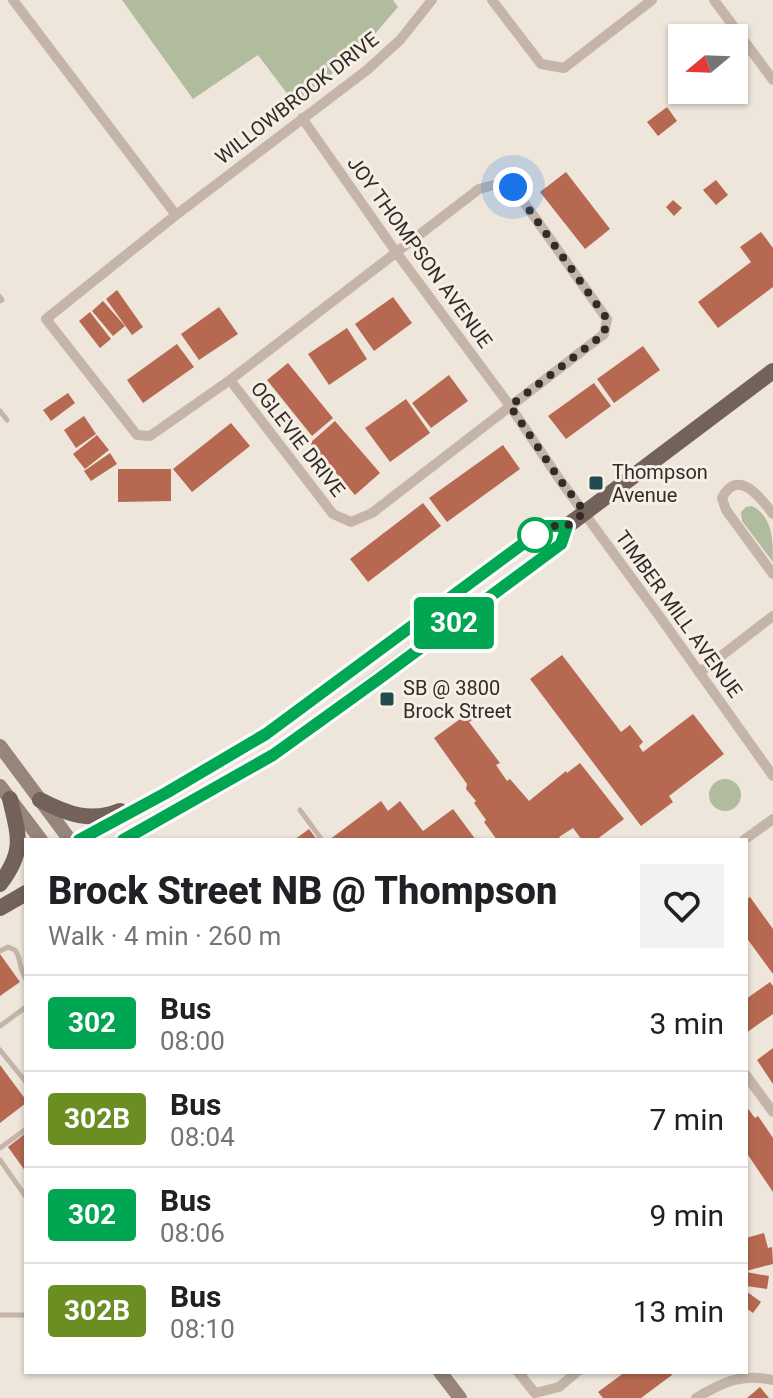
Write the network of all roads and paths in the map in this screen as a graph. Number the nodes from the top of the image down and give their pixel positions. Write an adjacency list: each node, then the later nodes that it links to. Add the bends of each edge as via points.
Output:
1 (13, 0): 8 (street)
2 (432, 0): 7 (street, WILLOWBROOK DRIVE, via 367,70)
3 (492, 0): 4 (street, via 541,64 564,68)
4 (652, 0)
5 (714, 0): 6 (street)
6 (773, 80)
7 (302, 118): 8 (street, WILLOWBROOK DRIVE); 9 (street, JOY THOMPSON AVENUE)
8 (176, 215): 11 (street, WILLOWBROOK DRIVE, via 46,319 137,435 150,436)
9 (396, 252): 11 (street, OGLEVIE DRIVE); 12 (street, JOY THOMPSON AVENUE); 12 (street, OGLEVIE DRIVE, via 479,189 513,187 607,319 604,334)
10 (773, 371): 15 (main road)
11 (230, 380): 12 (street, OGLEVIE DRIVE, via 333,514 351,522 372,513)
12 (510, 406): 15 (street)
13 (0, 411): 14 (lane)
14 (7, 420)
15 (585, 512): 17 (main road); 20 (street, TIMBER MILL AVENUE)
16 (773, 514): 18 (street, via 746,485 726,491 722,498)
17 (567, 526): 24 (main road, via 547,526 266,734); 31 (main road, via 561,544 320,722)
18 (773, 574)
19 (773, 616): 20 (street)
20 (699, 673): 22 (street, TIMBER MILL AVENUE)
21 (0, 746): 25 (main road)
22 (773, 776)
23 (5, 792): 28 (main road); 35 (main road, via 18,844 12,869)
24 (166, 793): 25 (main road, via 93,818); 30 (main road)
25 (40, 800): 29 (main road)
26 (300, 810): 32 (lane)
27 (773, 819): 33 (street)
28 (40, 838)
29 (68, 838)
30 (83, 838)
31 (129, 838)
32 (321, 838)
33 (747, 838)
34 (24, 871): 35 (main road)
35 (0, 885)
36 (0, 951): 37 (lane, via 15,950)
37 (24, 976)
38 (24, 1008): 39 (lane)
39 (0, 1026)
40 (0, 1050): 42 (lane)
41 (748, 1077): 43 (street)
42 (24, 1080)
43 (772, 1107)
44 (24, 1130): 45 (lane)
45 (0, 1148)
46 (0, 1160): 47 (lane)
47 (24, 1194)
48 (0, 1315): 49 (lane)
49 (24, 1315)
50 (442, 1374): 54 (main road)
51 (520, 1374): 52 (street, via 535,1393 559,1387)
52 (575, 1374)
53 (773, 1380): 55 (street, via 732,1380)
54 (460, 1398)
55 (696, 1398)

